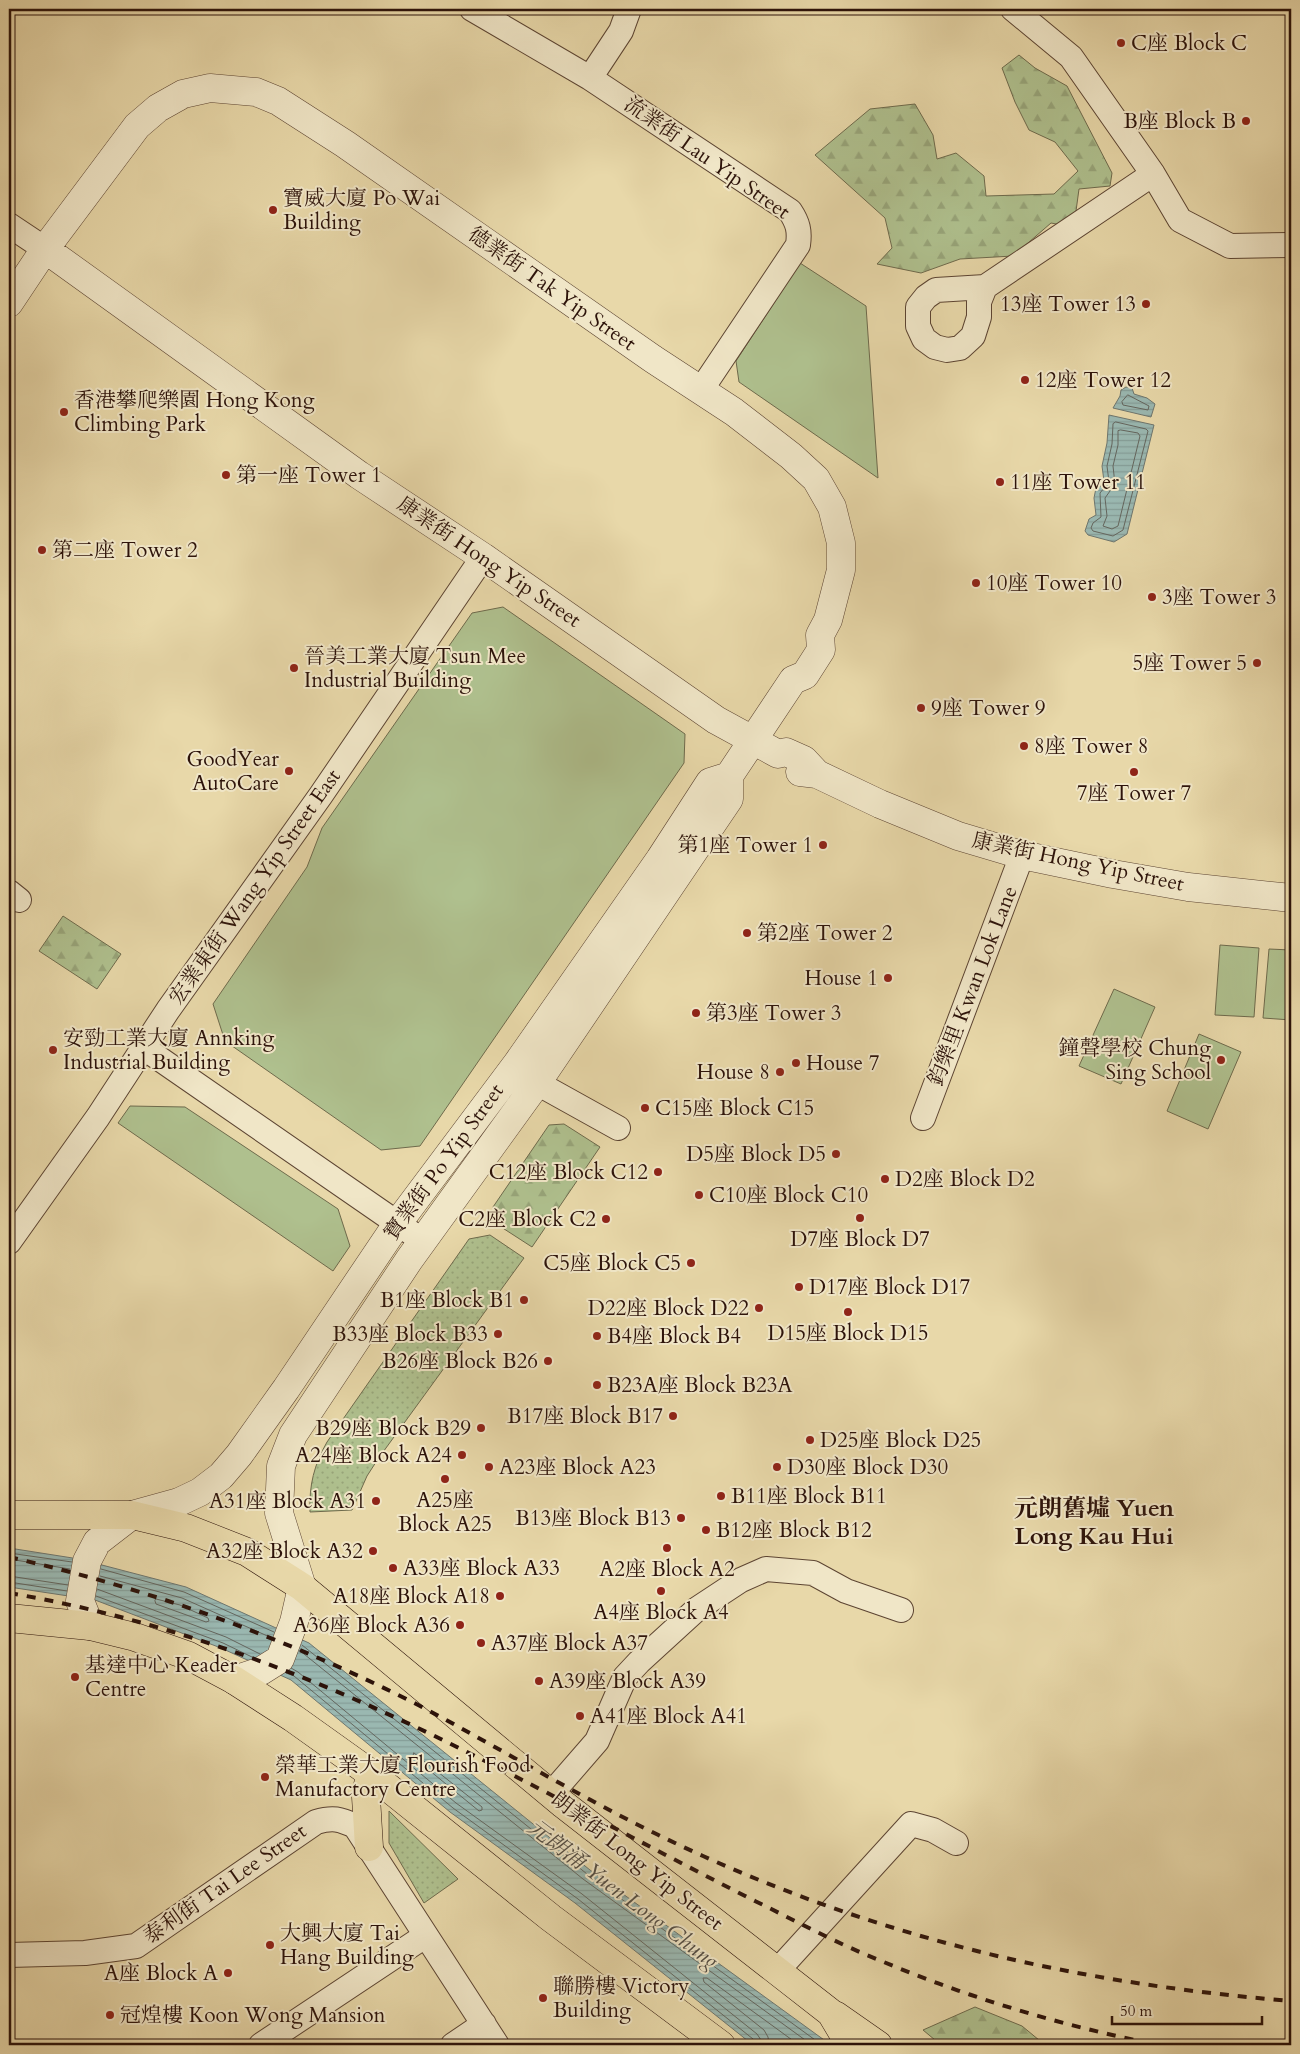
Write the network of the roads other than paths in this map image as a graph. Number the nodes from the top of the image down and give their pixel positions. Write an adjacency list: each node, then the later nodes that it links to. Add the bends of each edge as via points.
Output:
1 (472, 9): 4 (street, 流業街 Lau Yip Street)
2 (629, 9): 4 (street, via 621,31)
3 (1013, 9): 5 (street, via 1071,57)
4 (590, 78): 11 (street, 流業街 Lau Yip Street, via 790,211 797,221 798,245)
5 (1153, 174): 7 (street, via 1180,220 1230,246); 9 (street)
6 (9, 225): 8 (street, 康業街 Hong Yip Street)
7 (1291, 245)
8 (45, 249): 10 (street, 德業街 Tak Yip Street); 11 (street, 德業街 Tak Yip Street, via 137,126 158,108 184,94 210,88 256,92 302,115); 12 (street, 康業街 Hong Yip Street, via 359,474)
9 (985, 287)
10 (9, 302)
11 (701, 390): 13 (street, 德業街 Tak Yip Street, via 791,456 816,479 832,507 841,543 841,570 828,620 820,635 804,640 789,666 792,680)
12 (483, 557): 13 (street, 康業街 Hong Yip Street, via 716,720); 17 (street, 宏業東街 Wang Yip Street East)
13 (752, 740): 14 (street, 寶業街 Po Yip Street); 15 (street, 康業街 Hong Yip Street, via 778,754 780,762 796,771 817,774 958,836)
14 (729, 776): 18 (street, 寶業街 Po Yip Street, via 729,799); 21 (street, 寶業街 Po Yip Street, via 710,782 521,1058)
15 (1022, 855): 16 (street, 康業街 Hong Yip Street, via 1188,887); 19 (street, 鈞樂里 Kwan Lok Lane)
16 (1291, 898)
17 (144, 1048): 21 (street); 22 (street, 宏業東街 Wang Yip Street East)
18 (537, 1083): 20 (street); 23 (street, 寶業街 Po Yip Street)
19 (924, 1118)
20 (618, 1128)
21 (398, 1224): 23 (street); 25 (street, 寶業街 Po Yip Street, via 286,1389 221,1476 192,1497)
22 (10, 1237)
23 (422, 1241): 26 (street, 寶業街 Po Yip Street, via 293,1434 281,1466 279,1513)
24 (9, 1515): 25 (main road, 朗業街 Long Yip Street)
25 (132, 1515): 26 (main road, 朗業街 Long Yip Street, via 186,1528 233,1546); 29 (street, via 97,1542 87,1562 80,1601)
26 (302, 1587): 30 (street, via 294,1622 280,1659 266,1669); 32 (main road, 朗業街 Long Yip Street)
27 (901, 1610): 32 (street, via 846,1590 813,1573 766,1569 741,1580 697,1609 625,1677 597,1740)
28 (9, 1618): 29 (main road)
29 (90, 1626): 30 (main road, via 135,1637 189,1656)
30 (234, 1680): 31 (main road)
31 (370, 1773): 34 (main road, via 366,1797); 43 (main road, via 551,1918)
32 (551, 1794): 37 (main road, 朗業街 Long Yip Street)
33 (956, 1843): 37 (street, via 932,1830 911,1824)
34 (369, 1847): 35 (street, 泰利街 Tai Lee Street); 36 (street, 泰利街 Tai Lee Street, via 355,1826 329,1818 316,1822 136,1946 85,1953)
35 (425, 1936): 39 (street, 泰利街 Tai Lee Street); 40 (street)
36 (9, 1955)
37 (778, 1970): 38 (main road, 朗業街 Long Yip Street)
38 (831, 2013): 44 (main road, 朗業街 Long Yip Street); 45 (main road)
39 (484, 2024): 41 (street); 42 (street, 泰利街 Tai Lee Street)
40 (261, 2045)
41 (453, 2045)
42 (497, 2045)
43 (721, 2045)
44 (850, 2045)
45 (878, 2045)

